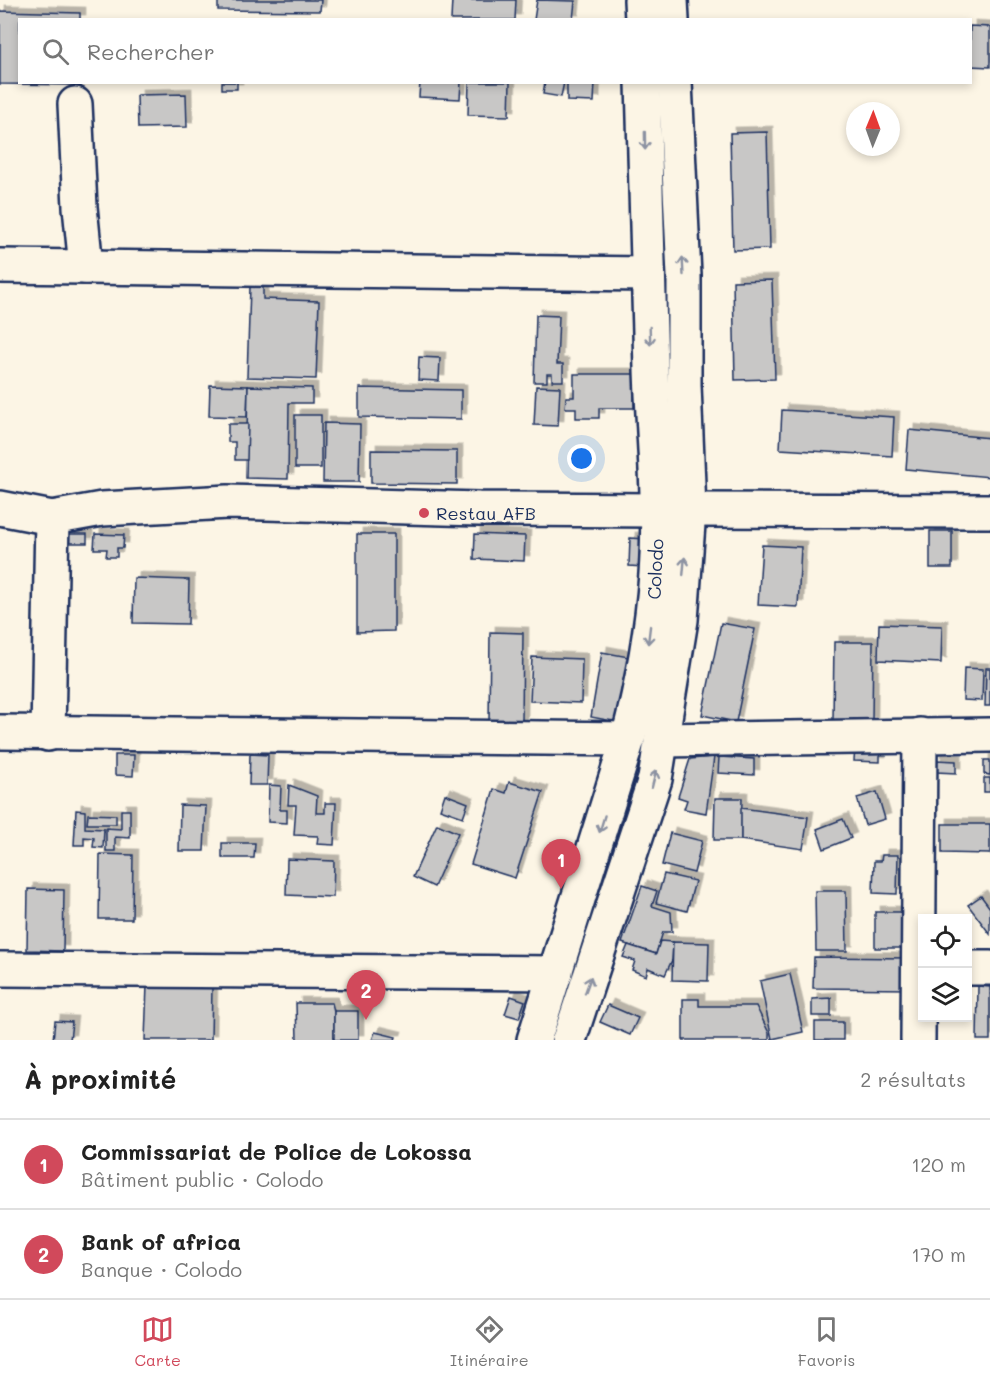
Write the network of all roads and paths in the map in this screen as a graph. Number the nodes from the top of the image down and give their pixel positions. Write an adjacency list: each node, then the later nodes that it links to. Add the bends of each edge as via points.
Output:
1 (641, 0): 3 (street)
2 (671, 0): 4 (street)
3 (642, 18)
4 (672, 18)
5 (643, 84): 10 (street, Colodo, one-way to 10)
6 (675, 84): 12 (street, Colodo, one-way to 6, via 684,385 684,276)
7 (75, 104): 9 (street)
8 (0, 266): 9 (street)
9 (86, 267): 10 (street)
10 (648, 274): 12 (street, Colodo, one-way to 12)
11 (0, 508): 14 (street)
12 (673, 510): 13 (street); 14 (street, via 228,502 102,509); 19 (street, Colodo, one-way to 19, via 656,573 639,700); 20 (street, Colodo, one-way to 12, via 681,620 682,578)
13 (990, 511)
14 (52, 518): 16 (street)
15 (0, 732): 16 (street)
16 (48, 734): 19 (street)
17 (920, 735): 18 (street); 20 (street); 21 (street)
18 (990, 735)
19 (628, 740): 25 (street, Colodo, one-way to 25)
20 (662, 740): 28 (street, Colodo, one-way to 20, via 655,779)
21 (920, 914)
22 (972, 968): 23 (street)
23 (990, 968)
24 (0, 969): 25 (street)
25 (556, 973): 27 (street, Colodo)
26 (918, 1022): 29 (street)
27 (534, 1040)
28 (569, 1040)
29 (918, 1040)

